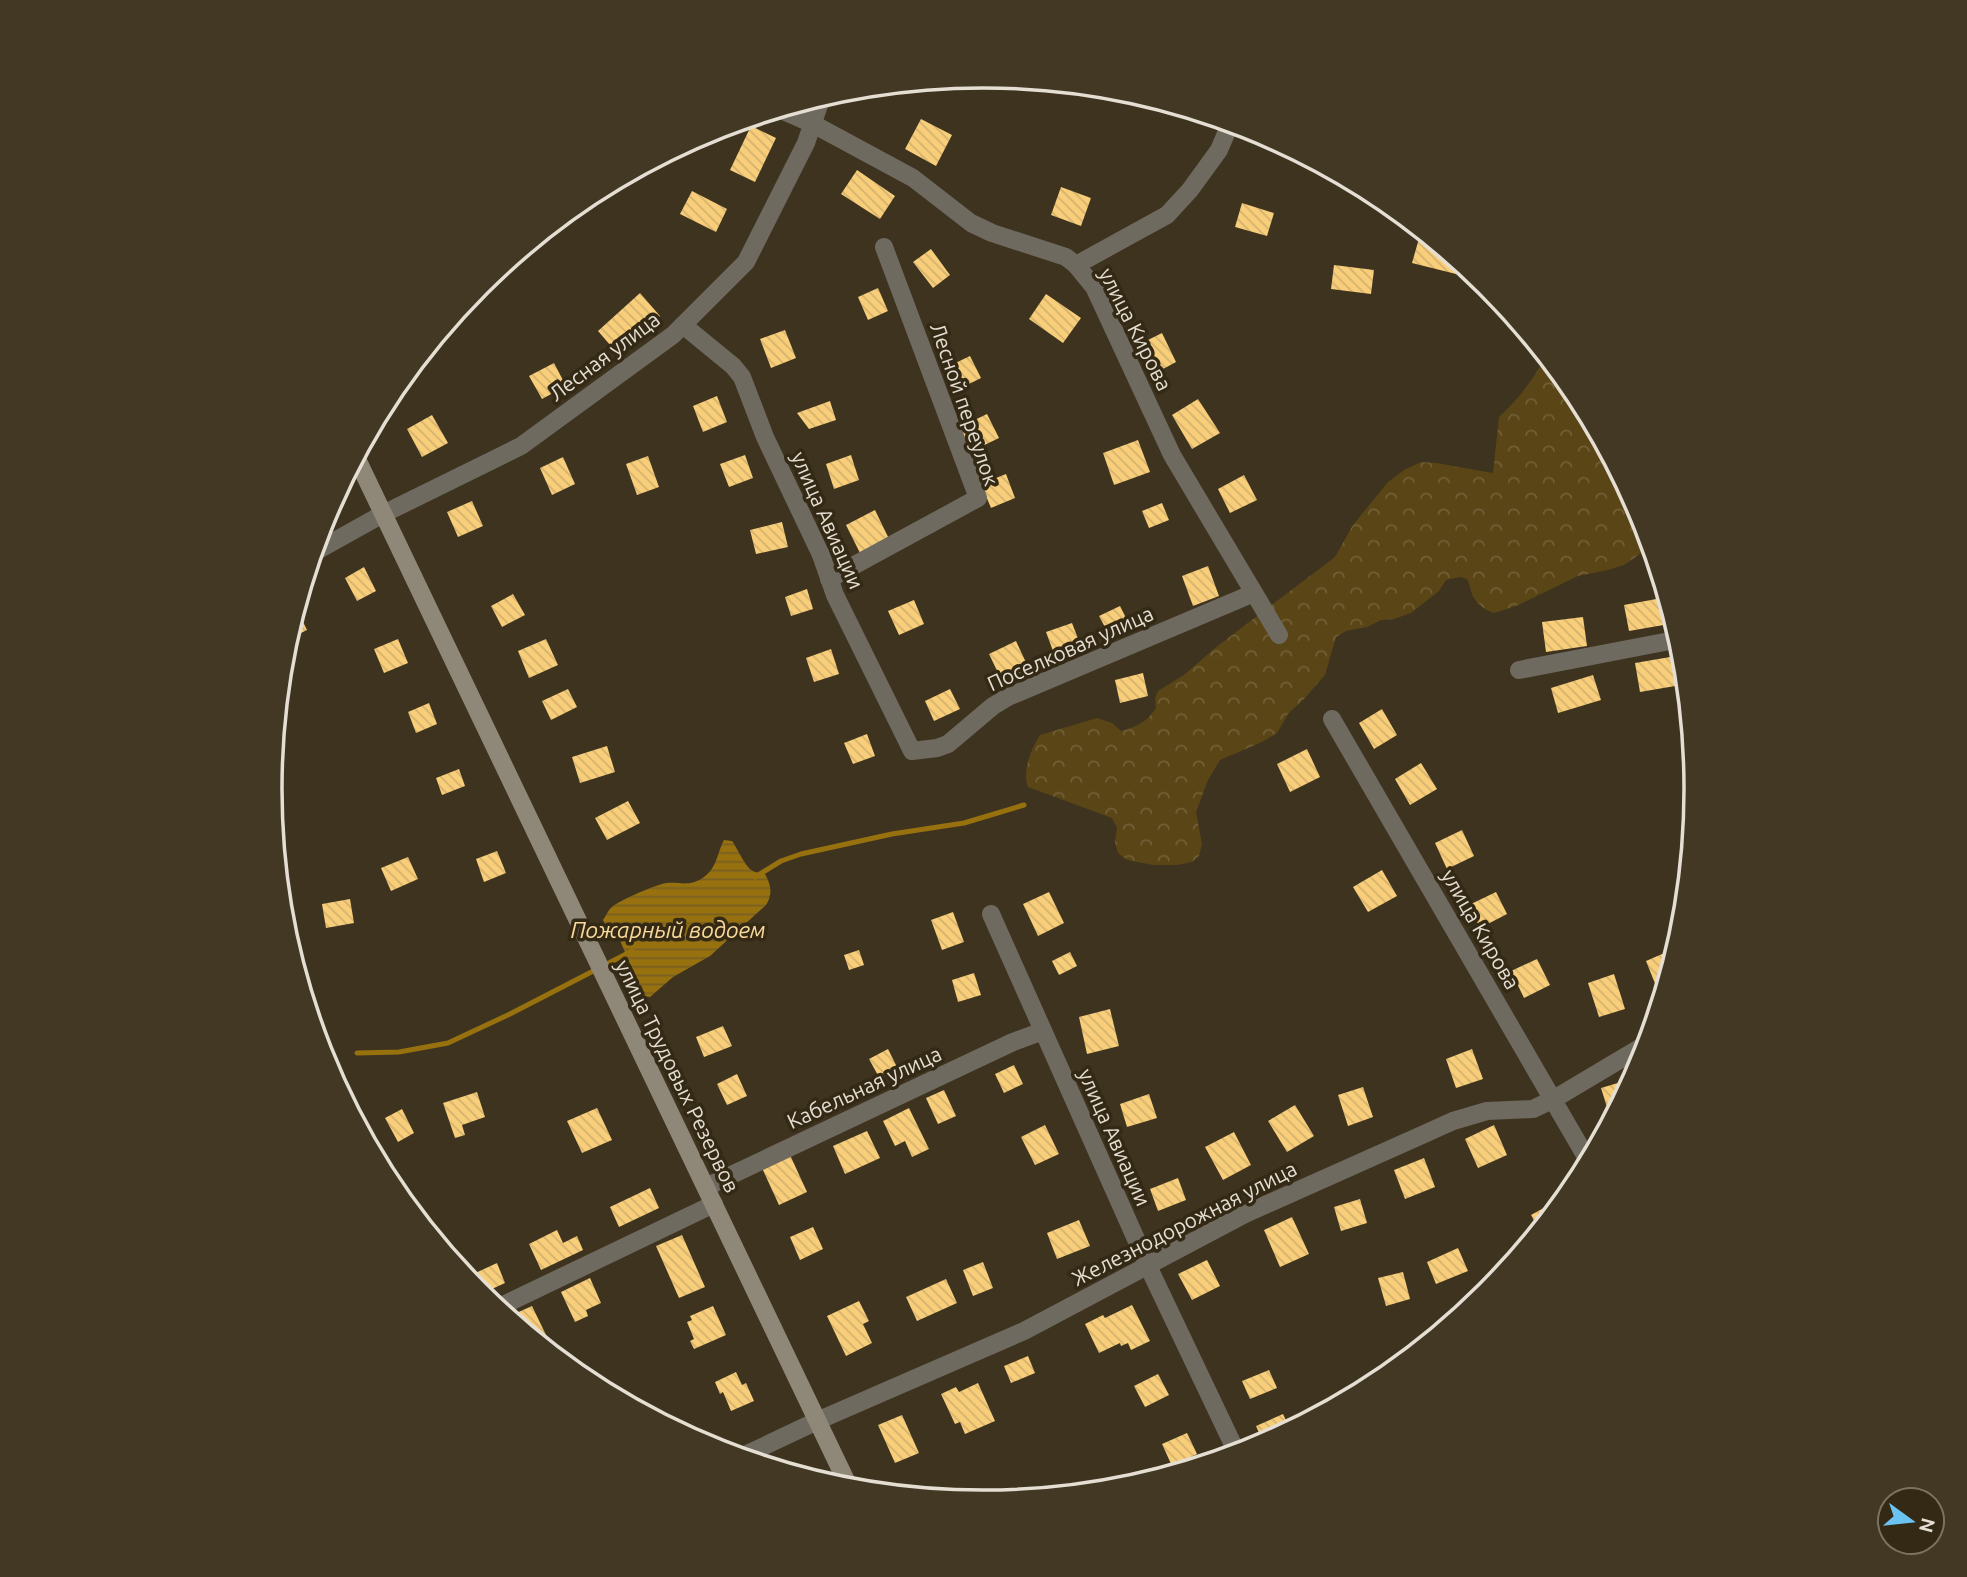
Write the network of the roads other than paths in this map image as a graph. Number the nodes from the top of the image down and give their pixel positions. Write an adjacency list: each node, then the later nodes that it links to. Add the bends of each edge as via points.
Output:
1 (818, 107): 3 (street, Лесная улица)
2 (791, 114): 3 (street, улица Кирова)
3 (813, 124): 6 (street, улица Кирова, via 913,178 971,223 1066,257); 7 (street, Лесная улица, via 746,262)
4 (1227, 132): 6 (street, via 1219,150 1167,215)
5 (884, 247): 11 (street, Лесной переулок, via 978,498)
6 (1076, 265): 12 (street, улица Кирова, via 1094,287 1172,455)
7 (683, 325): 9 (street, Лесная улица, via 520,446); 11 (street, улица Авиации, via 742,377)
8 (361, 467): 9 (main road, улица Трудовых Резервов)
9 (383, 514): 10 (street, Лесная улица); 23 (main road, улица Трудовых Резервов)
10 (327, 545)
11 (829, 579): 17 (street, улица Авиации)
12 (1254, 593): 13 (street, улица Кирова); 17 (street, Поселковая улица, via 1008,697 948,744)
13 (1279, 635)
14 (1669, 641): 15 (street)
15 (1519, 670)
16 (1332, 719): 21 (street, улица Кирова)
17 (912, 751)
18 (991, 914): 19 (street, улица Авиации)
19 (1043, 1031): 23 (street, Кабельная улица); 25 (street, улица Авиации)
20 (1633, 1052): 21 (street, Железнодорожная улица)
21 (1553, 1099): 22 (street, улица Кирова); 25 (street, Железнодорожная улица, via 1533,1108 1486,1111 1453,1122 1245,1214)
22 (1583, 1152)
23 (706, 1187): 24 (main road, улица Трудовых Резервов)
24 (714, 1204): 26 (street); 27 (main road, улица Трудовых Резервов)
25 (1148, 1266): 27 (street, Железнодорожная улица, via 1024,1331); 28 (street, улица Авиации)
26 (508, 1303)
27 (817, 1420): 29 (street, Железнодорожная улица); 30 (main road, улица Трудовых Резервов)
28 (1232, 1443)
29 (754, 1451)
30 (843, 1475)

